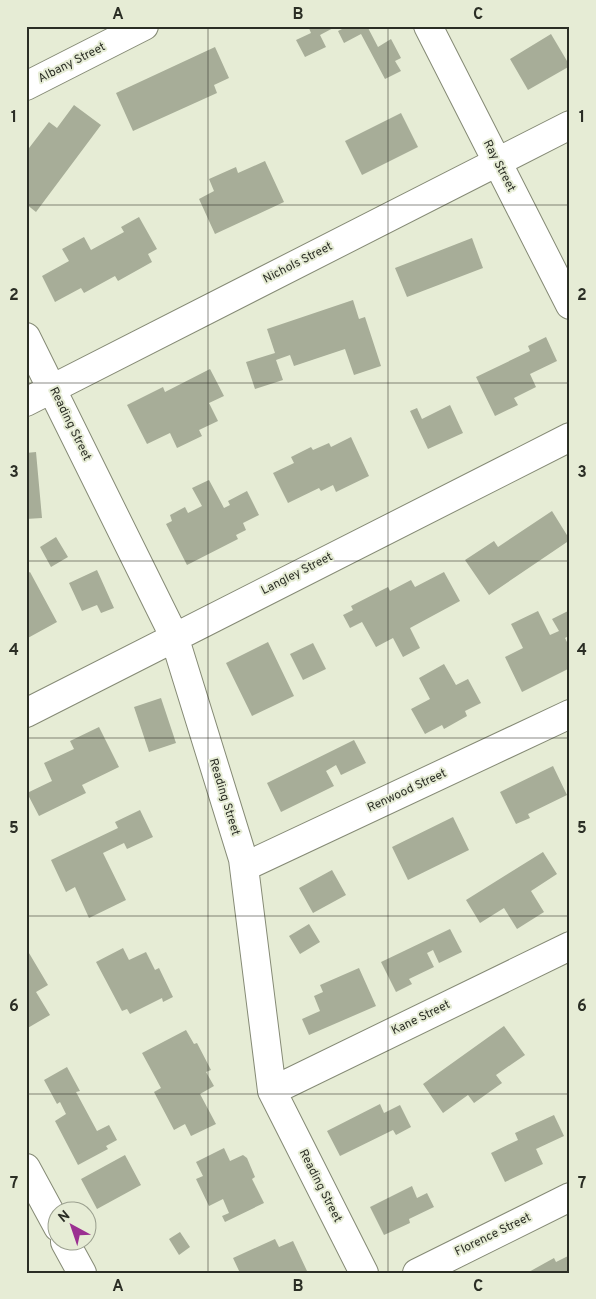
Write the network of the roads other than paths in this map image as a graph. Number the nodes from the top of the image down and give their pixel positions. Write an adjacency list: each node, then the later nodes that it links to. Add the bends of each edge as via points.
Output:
1 (144, 26): 3 (street, Albany Street)
2 (428, 26): 5 (street, Ray Street)
3 (26, 86)
4 (570, 125): 5 (street, Nichols Street)
5 (496, 161): 6 (street, Ray Street); 8 (street, Nichols Street)
6 (570, 305)
7 (26, 338): 8 (street, Reading Street)
8 (53, 389): 9 (street, Nichols Street); 11 (street, Reading Street)
9 (26, 402)
10 (570, 438): 11 (street, Langley Street)
11 (174, 636): 12 (street, Langley Street); 14 (street, Reading Street)
12 (26, 712)
13 (570, 714): 14 (street, Renwood Street)
14 (244, 867): 16 (street, Reading Street)
15 (570, 946): 16 (street, Kane Street)
16 (272, 1091): 22 (street, Reading Street)
17 (26, 1168): 19 (street)
18 (570, 1197): 23 (street, Florence Street)
19 (48, 1209)
20 (70, 1252): 21 (street)
21 (82, 1273)
22 (364, 1273)
23 (417, 1273)

